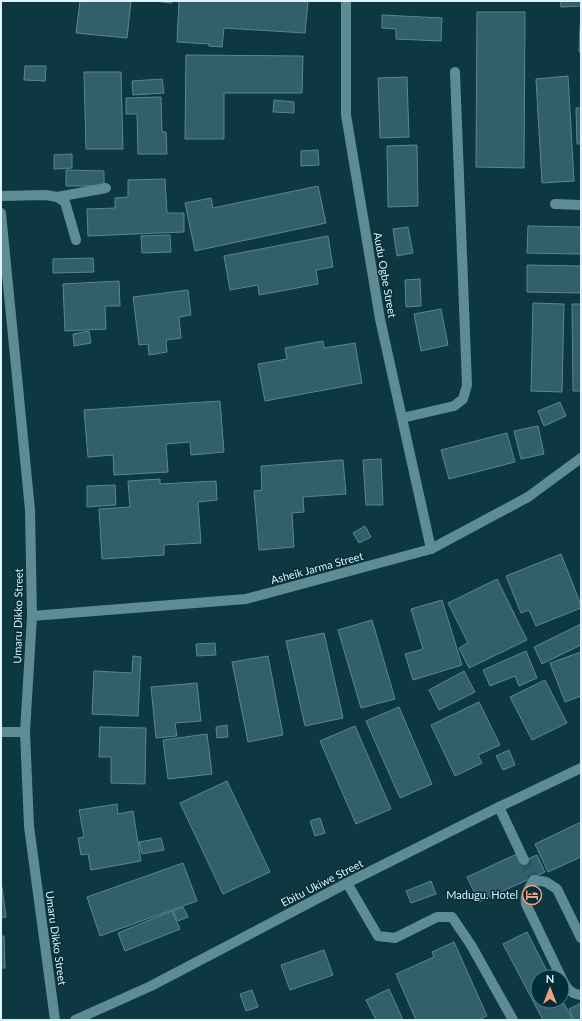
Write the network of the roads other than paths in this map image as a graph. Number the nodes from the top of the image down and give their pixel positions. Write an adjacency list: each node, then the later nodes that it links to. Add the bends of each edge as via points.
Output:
1 (346, 1): 10 (street, Audu Ogbe Street, via 346,115 380,319)
2 (455, 72): 10 (street, via 467,385 464,399 454,406)
3 (106, 188): 5 (street)
4 (1, 196): 5 (street)
5 (57, 197): 9 (street, via 65,202)
6 (555, 204): 7 (street)
7 (581, 205)
8 (1, 213): 13 (street, Umaru Dikko Street, via 30,510)
9 (76, 240)
10 (402, 418): 12 (street, Audu Ogbe Street)
11 (581, 458): 12 (street, Asheik Jarma Street, via 528,497)
12 (431, 549): 13 (street, Asheik Jarma Street, via 246,599)
13 (32, 616): 15 (street, Umaru Dikko Street)
14 (1, 732): 15 (street)
15 (25, 732): 25 (street, Umaru Dikko Street, via 29,826)
16 (581, 768): 17 (street, Ebitu Ukiwe Street)
17 (499, 807): 18 (street); 19 (street, Ebitu Ukiwe Street)
18 (524, 860)
19 (347, 883): 24 (street, Ebitu Ukiwe Street); 27 (street, via 378,936 395,938 436,917 452,917 471,945)
20 (581, 938): 21 (street, via 557,889 546,882 533,879 524,899)
21 (558, 969)
22 (570, 992): 23 (street)
23 (581, 995)
24 (94, 1016): 26 (street, Ebitu Ukiwe Street)
25 (55, 1020)
26 (75, 1020)
27 (513, 1020)

